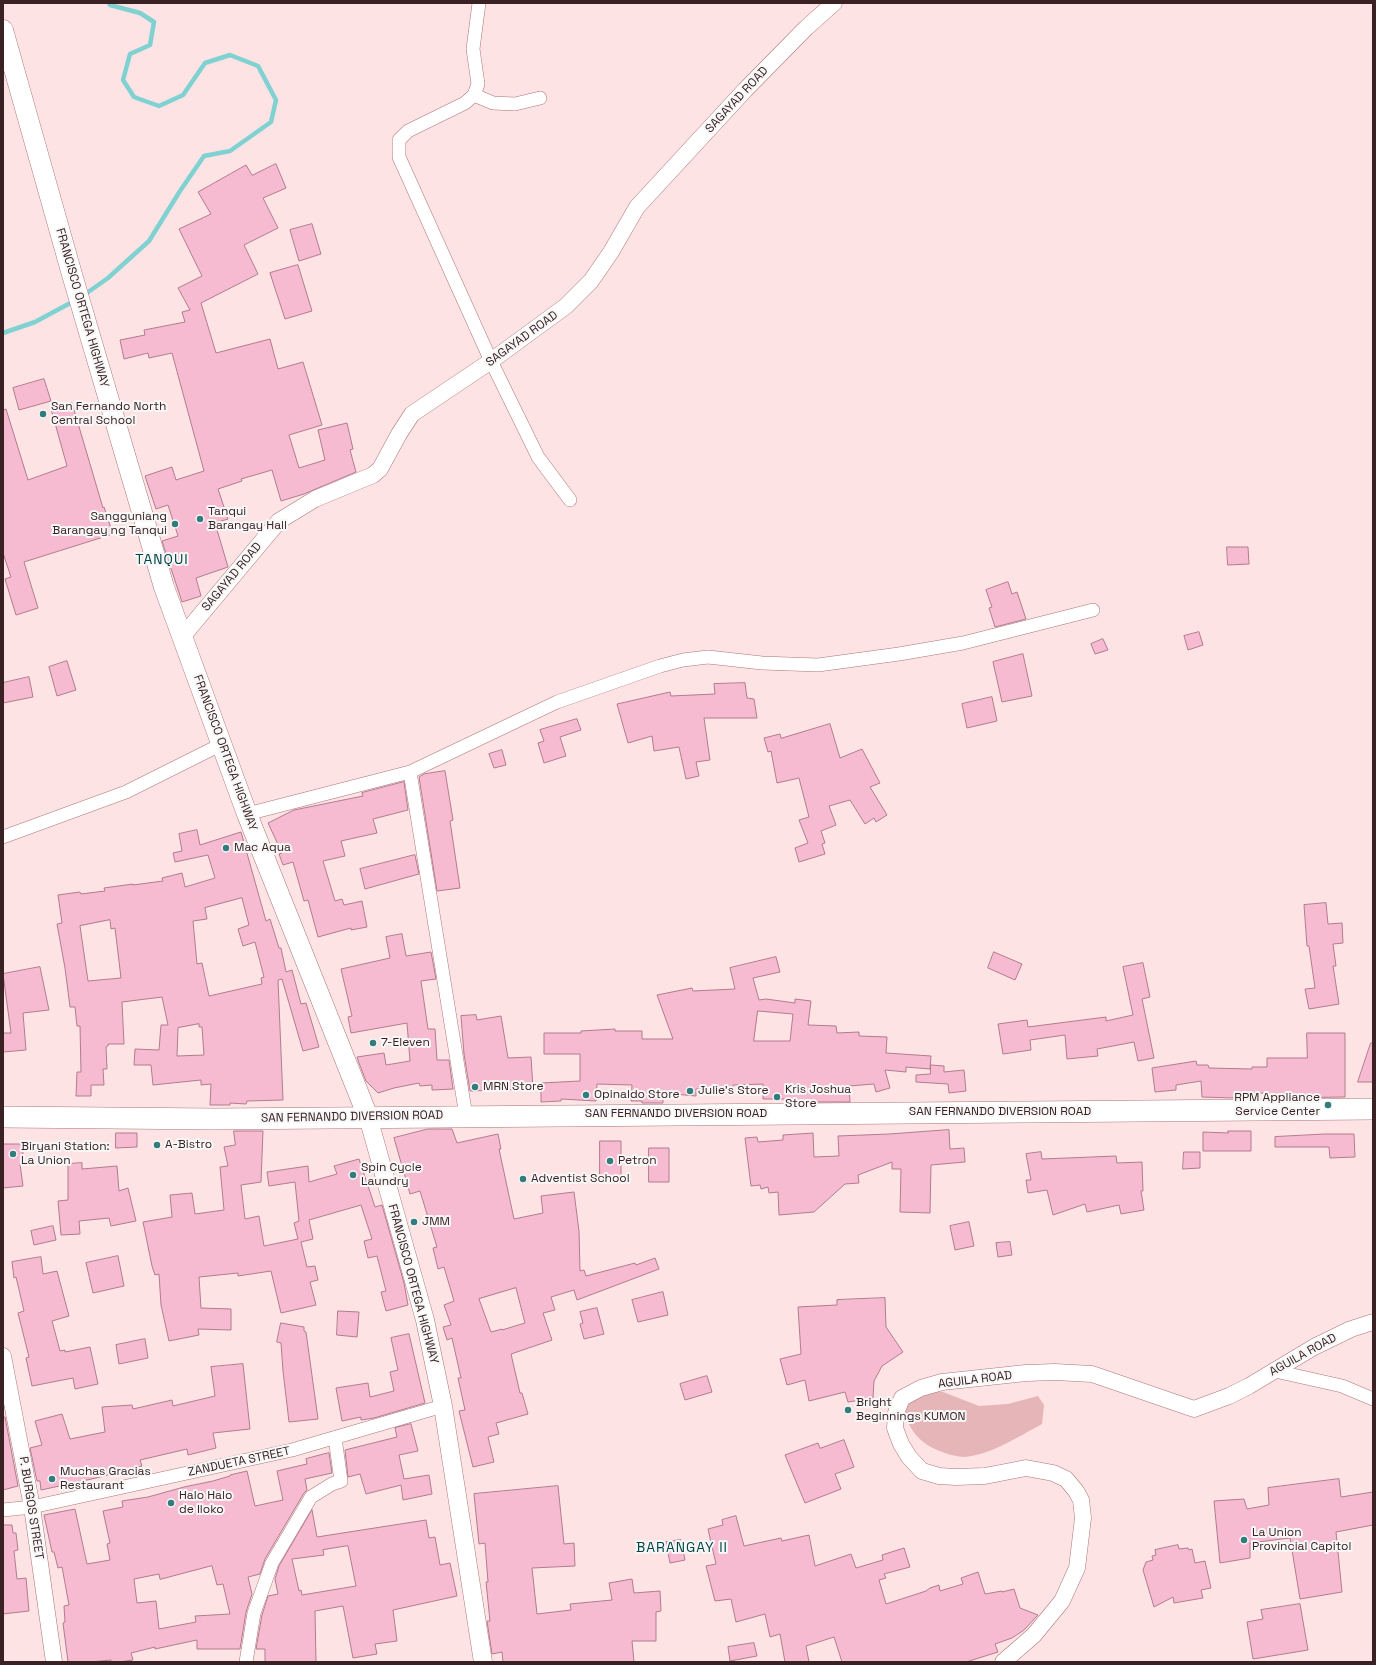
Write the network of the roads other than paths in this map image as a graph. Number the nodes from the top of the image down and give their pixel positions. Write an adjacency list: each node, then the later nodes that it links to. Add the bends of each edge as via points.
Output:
1 (480, 3): 4 (street, via 473,49 478,84)
2 (834, 3): 6 (street, SAGAYAD ROAD, via 746,90 637,208 591,281 566,306)
3 (3, 30): 9 (main road, FRANCISCO ORTEGA HIGHWAY, via 164,587)
4 (474, 95): 5 (street, via 492,103 514,104); 6 (street, via 465,103 408,131 399,140 399,149 400,157)
5 (540, 98)
6 (492, 362): 7 (street, via 538,457); 9 (street, SAGAYAD ROAD, via 412,414 380,469 373,475 315,499 279,521)
7 (570, 500)
8 (1093, 610): 11 (street, via 963,643 818,665 762,663 708,657 683,660 557,702)
9 (182, 637): 10 (main road, FRANCISCO ORTEGA HIGHWAY)
10 (222, 744): 12 (main road, FRANCISCO ORTEGA HIGHWAY); 13 (street, via 126,792)
11 (410, 772): 12 (street); 15 (street)
12 (247, 814): 17 (main road, FRANCISCO ORTEGA HIGHWAY)
13 (3, 837)
14 (1373, 1109): 15 (highway, SAN FERNANDO DIVERSION ROAD)
15 (466, 1116): 17 (highway, SAN FERNANDO DIVERSION ROAD)
16 (3, 1117): 17 (highway, SAN FERNANDO DIVERSION ROAD)
17 (368, 1117): 22 (main road, FRANCISCO ORTEGA HIGHWAY, via 425,1320)
18 (1373, 1322): 20 (street, AGUILA ROAD, via 1351,1329 1314,1347)
19 (3, 1356): 24 (street, P. BURGOS STREET)
20 (1275, 1371): 21 (street, via 1342,1386); 29 (street, AGUILA ROAD, via 1229,1396 1194,1409 1092,1374 1055,1372 942,1382 921,1388 902,1398 896,1413 895,1428 909,1457 922,1471 956,1477 985,1476 1026,1468 1053,1473 1066,1479 1081,1500 1083,1518 1078,1568 1062,1600 1034,1635)
21 (1373, 1399)
22 (443, 1406): 23 (street, ZANDUETA STREET); 28 (main road, FRANCISCO ORTEGA HIGHWAY)
23 (335, 1438): 24 (street, ZANDUETA STREET, via 292,1450); 27 (street, via 341,1481 311,1497 272,1563 254,1613)
24 (32, 1507): 25 (street, ZANDUETA STREET); 26 (street, P. BURGOS STREET)
25 (3, 1510)
26 (54, 1662)
27 (246, 1662)
28 (483, 1662)
29 (1003, 1662)

